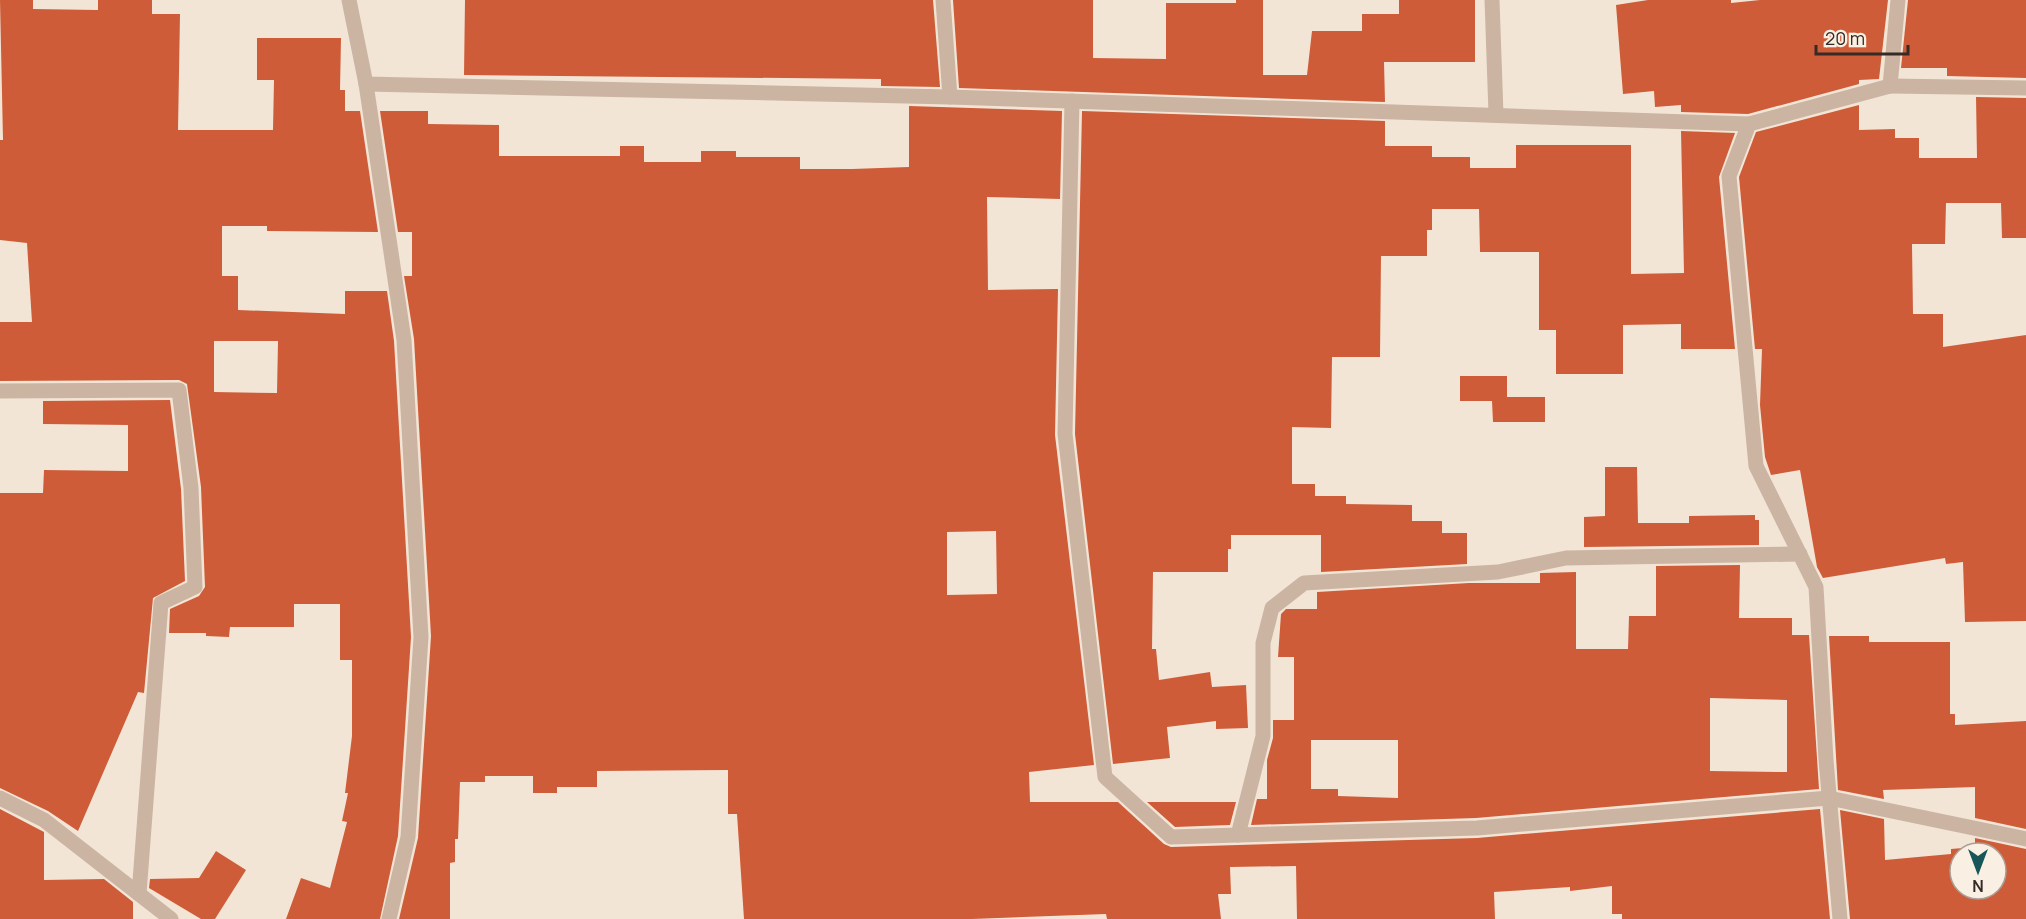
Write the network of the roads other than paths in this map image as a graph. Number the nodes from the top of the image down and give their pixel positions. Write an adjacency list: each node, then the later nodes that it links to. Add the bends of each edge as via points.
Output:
1 (349, 0): 5 (street)
2 (943, 0): 8 (street)
3 (1492, 0): 10 (street)
4 (1898, 0): 6 (street)
5 (366, 84): 8 (street); 20 (street, via 404,340 421,637 408,837)
6 (1890, 86): 7 (street); 11 (street)
7 (2026, 88)
8 (950, 97): 9 (street)
9 (1071, 101): 10 (street); 16 (street, via 1065,434 1105,777 1171,837)
10 (1496, 114): 11 (street)
11 (1749, 124): 13 (street, via 1729,176 1756,466)
12 (0, 391): 18 (street, via 179,390 191,488 195,587 161,603)
13 (1800, 554): 15 (street, via 1816,587); 16 (street, via 1566,558 1498,572 1304,583 1272,608 1269,617 1263,643 1263,736)
14 (0, 798): 18 (street, via 44,820)
15 (1830, 798): 16 (street, via 1477,828); 17 (street); 21 (street)
16 (1238, 835)
17 (2026, 839)
18 (139, 894): 19 (street)
19 (171, 919)
20 (389, 919)
21 (1840, 919)

